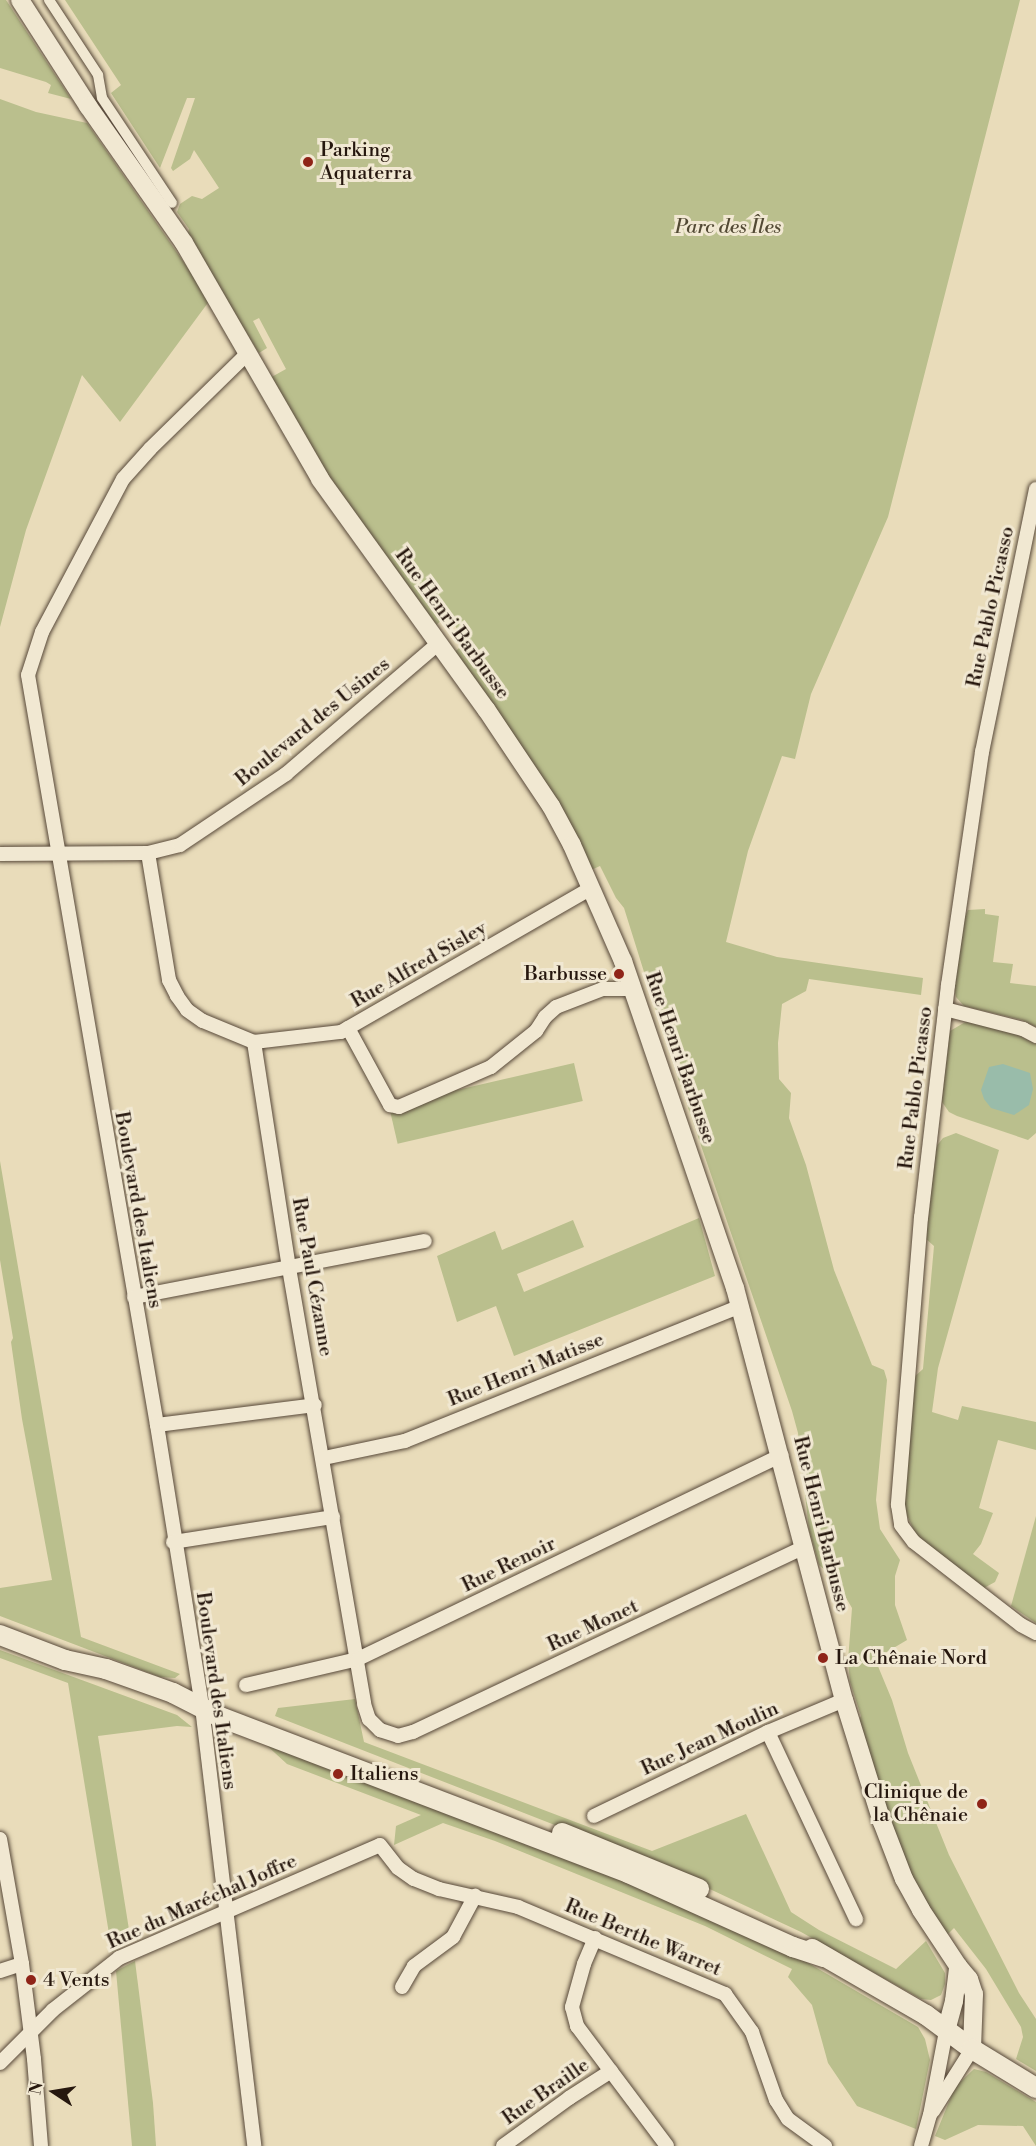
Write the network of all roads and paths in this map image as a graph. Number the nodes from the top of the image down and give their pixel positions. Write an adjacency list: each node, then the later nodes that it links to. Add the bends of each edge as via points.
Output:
1 (20, 0): 4 (street, Rue Henri Barbusse, via 184,243)
2 (49, 0): 3 (street, via 98,75 102,98)
3 (172, 203)
4 (248, 353): 6 (street, Rue Henri Barbusse, via 320,479); 9 (street, Boulevard des Italiens, via 123,479 36,646 28,675)
5 (1036, 489): 12 (street, Rue Pablo Picasso, via 982,752)
6 (439, 643): 7 (street, Boulevard des Usines, via 286,774 180,845); 10 (street, Rue Henri Barbusse, via 551,806)
7 (148, 853): 9 (street, Boulevard des Usines); 15 (street, via 169,980 177,996 187,1010 203,1020)
8 (0, 854): 9 (street, Boulevard des Usines)
9 (57, 854): 18 (street, Boulevard des Italiens)
10 (591, 888): 11 (street, Rue Henri Barbusse); 13 (street, Rue Alfred Sisley)
11 (633, 989): 13 (street, via 603,989 556,1007 536,1031 491,1067 399,1107 390,1105); 19 (street, Rue Henri Barbusse)
12 (945, 1009): 14 (street, via 1023,1029); 27 (street, Rue Pablo Picasso, via 932,1110 898,1505 901,1525 914,1542)
13 (348, 1028): 15 (street, Rue Alfred Sisley)
14 (1036, 1036)
15 (254, 1042): 17 (street, Rue Paul Cézanne)
16 (425, 1240): 17 (street)
17 (289, 1268): 18 (street); 20 (street, Rue Paul Cézanne)
18 (134, 1297): 21 (street, Boulevard des Italiens)
19 (740, 1306): 22 (street, Rue Henri Barbusse); 23 (street, Rue Henri Matisse, via 405,1441)
20 (315, 1405): 21 (street); 23 (street, Rue Paul Cézanne)
21 (157, 1425): 25 (street, Boulevard des Italiens)
22 (781, 1455): 26 (street, Rue Henri Barbusse); 29 (street, Rue Renoir)
23 (324, 1458): 24 (street, Rue Paul Cézanne)
24 (333, 1517): 25 (street); 29 (street, Rue Paul Cézanne)
25 (173, 1542): 32 (street, Boulevard des Italiens)
26 (803, 1548): 31 (street, Rue Henri Barbusse); 34 (street, Rue Monet)
27 (1036, 1634)
28 (0, 1635): 32 (main road, via 65,1660 106,1669)
29 (358, 1659): 30 (street, Rue Renoir); 34 (street, Rue Paul Cézanne, via 369,1719 380,1730)
30 (246, 1685)
31 (844, 1700): 33 (street, Rue Jean Moulin); 43 (street, Rue Henri Barbusse, via 896,1860 921,1910)
32 (202, 1707): 39 (street, Boulevard des Italiens); 47 (main road, via 628,1873 823,1957 926,2015)
33 (768, 1732): 35 (street, Rue Jean Moulin); 40 (street)
34 (398, 1736)
35 (594, 1816)
36 (0, 1839): 42 (street)
37 (380, 1845): 38 (street, Rue Berthe Warret, via 398,1868 414,1879); 39 (street, Rue du Maréchal Joffre)
38 (475, 1896): 41 (street, Rue Berthe Warret, via 518,1907); 45 (street, via 453,1937 414,1966)
39 (226, 1913): 46 (street, Rue du Maréchal Joffre, via 119,1958); 54 (street, Boulevard des Italiens)
40 (856, 1919)
41 (595, 1938): 50 (street, via 572,2007 577,2026); 57 (street, Rue Berthe Warret, via 725,1994 752,2032 776,2100 788,2119)
42 (22, 1964): 44 (street); 46 (street)
43 (958, 1966): 47 (street); 48 (street, Rue Henri Barbusse, via 969,1979 974,1994)
44 (0, 1971)
45 (402, 1987)
46 (30, 2031): 49 (street, Rue du Maréchal Joffre); 53 (street)
47 (946, 2031): 48 (main road); 52 (street)
48 (972, 2049): 51 (main road); 52 (street)
49 (0, 2063)
50 (611, 2071): 55 (street, Rue Braille); 56 (street)
51 (1036, 2088)
52 (930, 2115): 58 (street)
53 (40, 2146)
54 (254, 2146)
55 (503, 2146)
56 (667, 2146)
57 (825, 2146)
58 (921, 2146)

